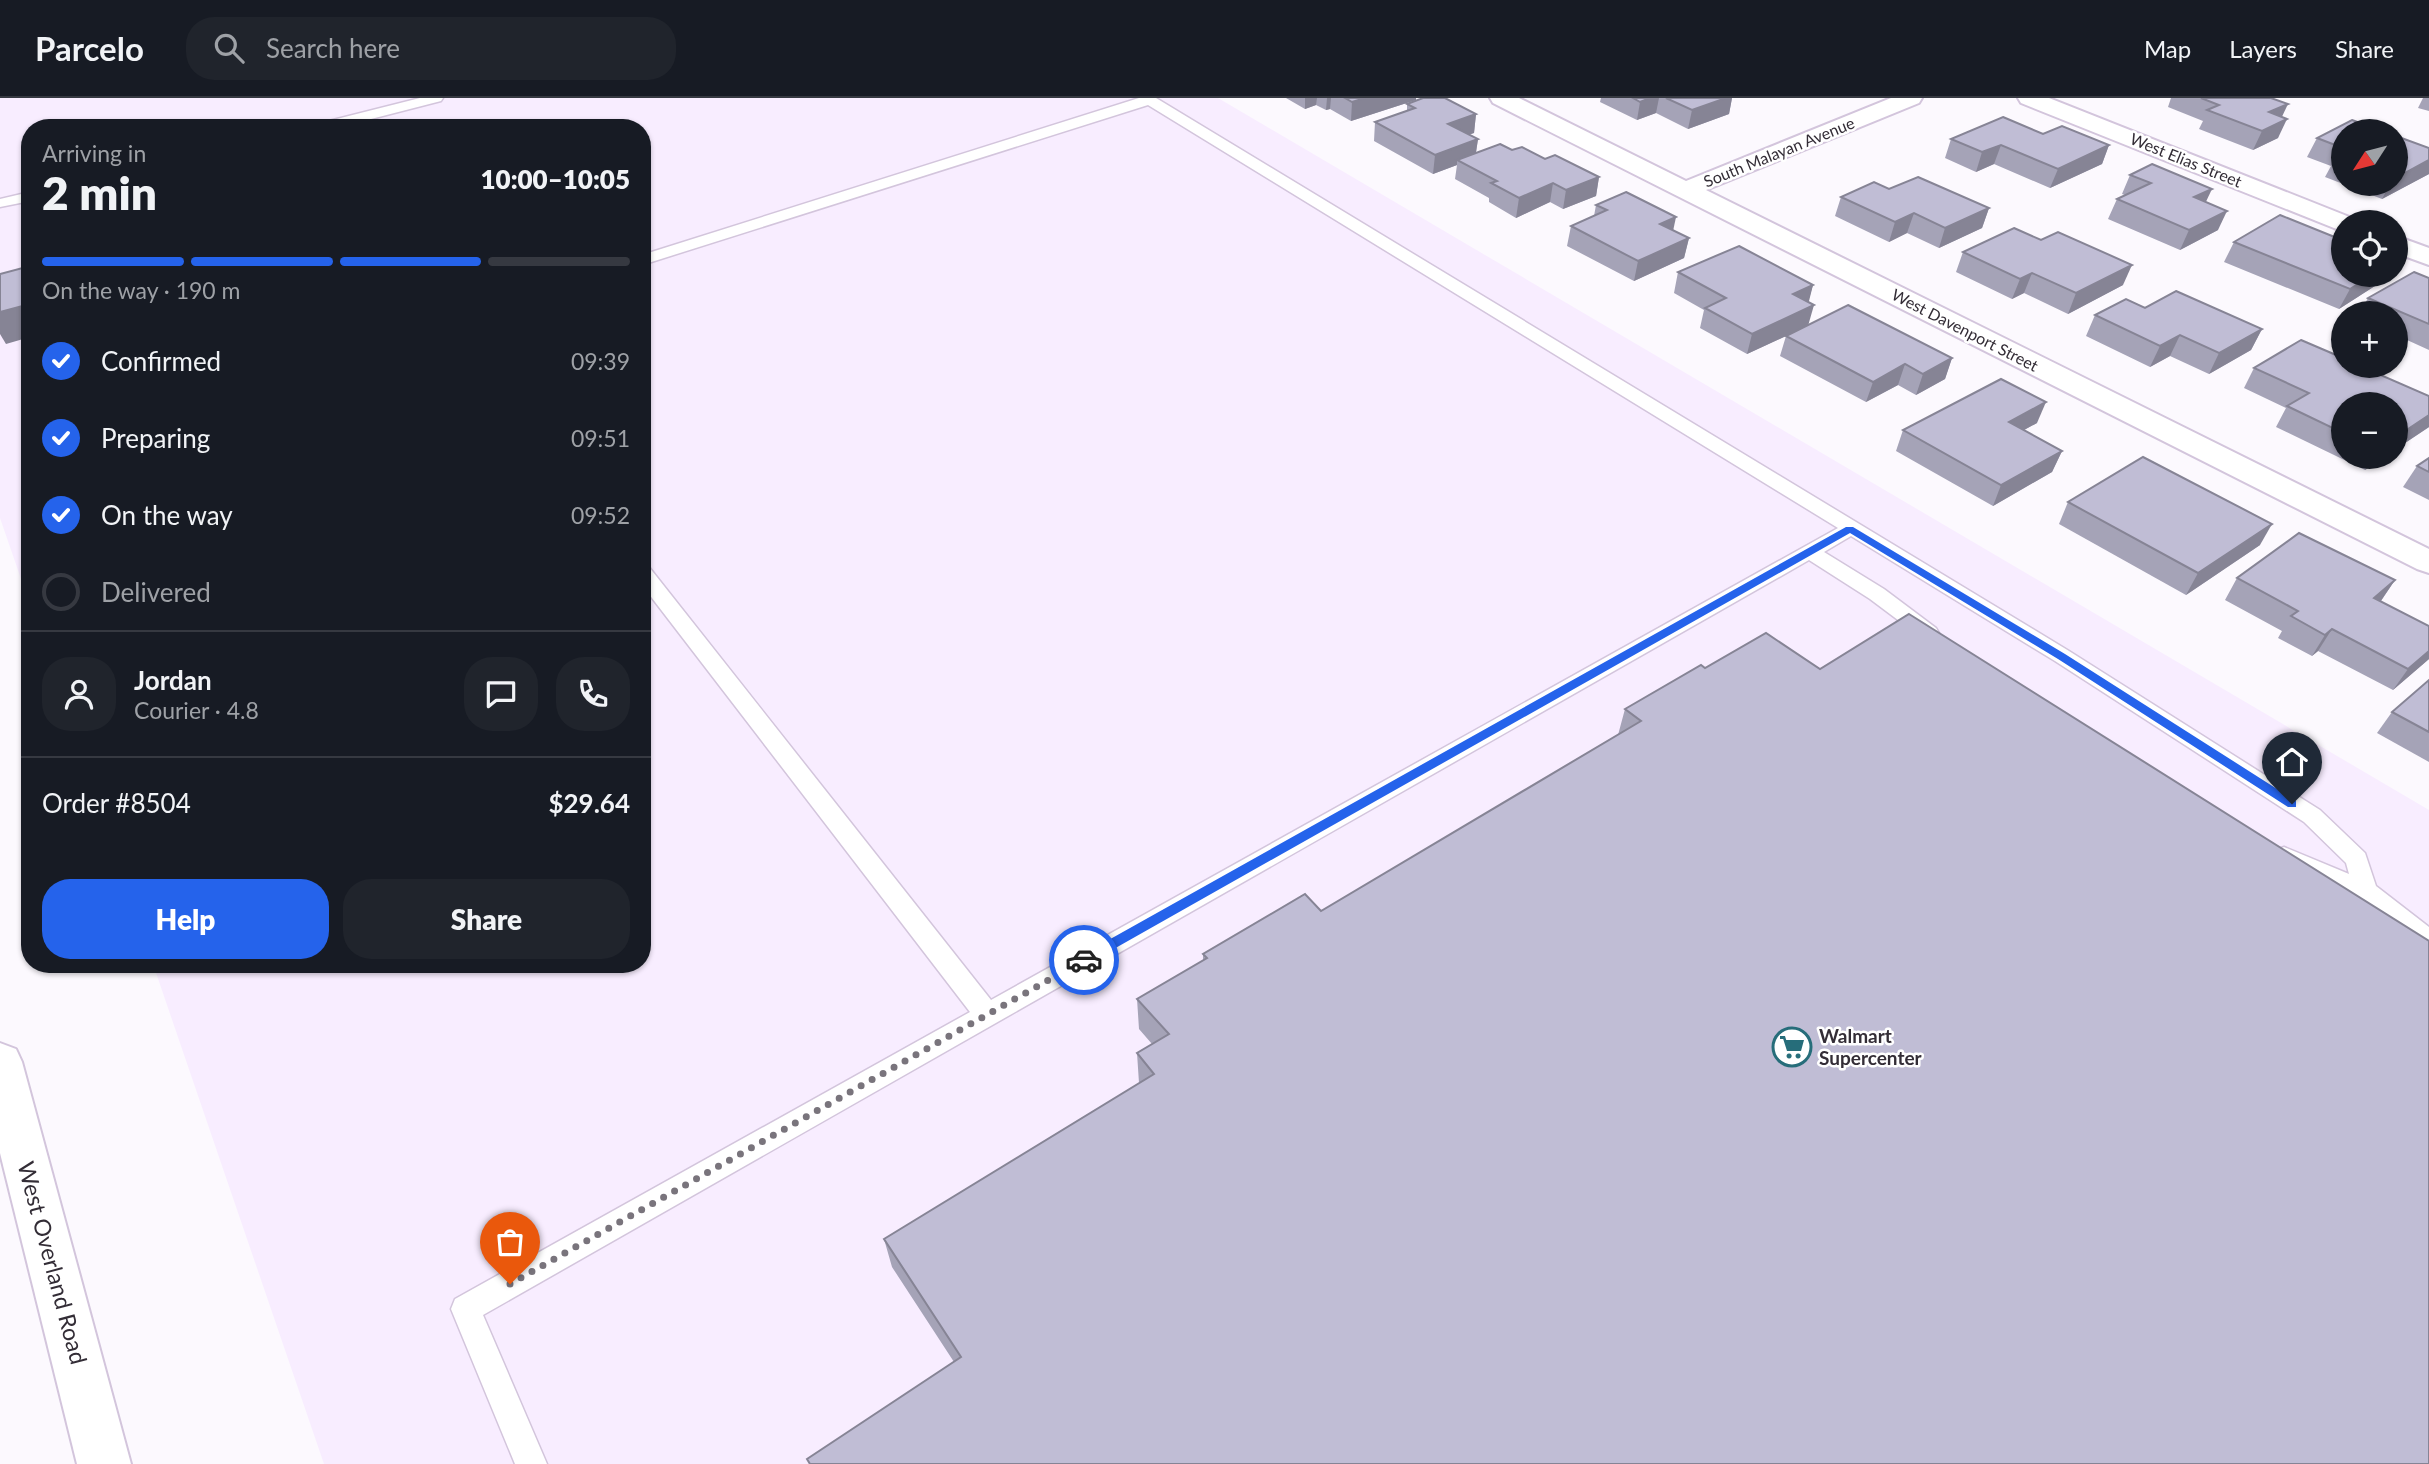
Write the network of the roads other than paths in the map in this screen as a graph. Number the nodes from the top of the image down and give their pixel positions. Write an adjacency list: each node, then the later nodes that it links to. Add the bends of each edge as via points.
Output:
1 (436, 98): 6 (lane)
2 (1501, 98): 7 (street, West Davenport Street)
3 (1911, 98): 7 (street, South Malayan Avenue)
4 (2029, 98): 10 (street, West Elias Street)
5 (1148, 99): 12 (lane); 14 (lane)
6 (353, 119)
7 (1685, 190): 16 (street, West Davenport Street)
8 (21, 198): 9 (lane)
9 (0, 203)
10 (2331, 218)
11 (2408, 249): 13 (street)
12 (651, 257)
13 (2429, 257)
14 (1850, 529): 15 (lane); 20 (lane, via 2062,656 2312,816 2357,859)
15 (1810, 552): 18 (lane, via 1877,594); 22 (lane)
16 (2429, 562)
17 (651, 582): 22 (lane)
18 (1946, 646)
19 (2266, 846): 20 (lane)
20 (2365, 891): 21 (lane)
21 (2429, 941)
22 (987, 1014): 25 (lane, via 466,1309)
23 (0, 1062): 24 (street, West Overland Road)
24 (104, 1464)
25 (531, 1464)

